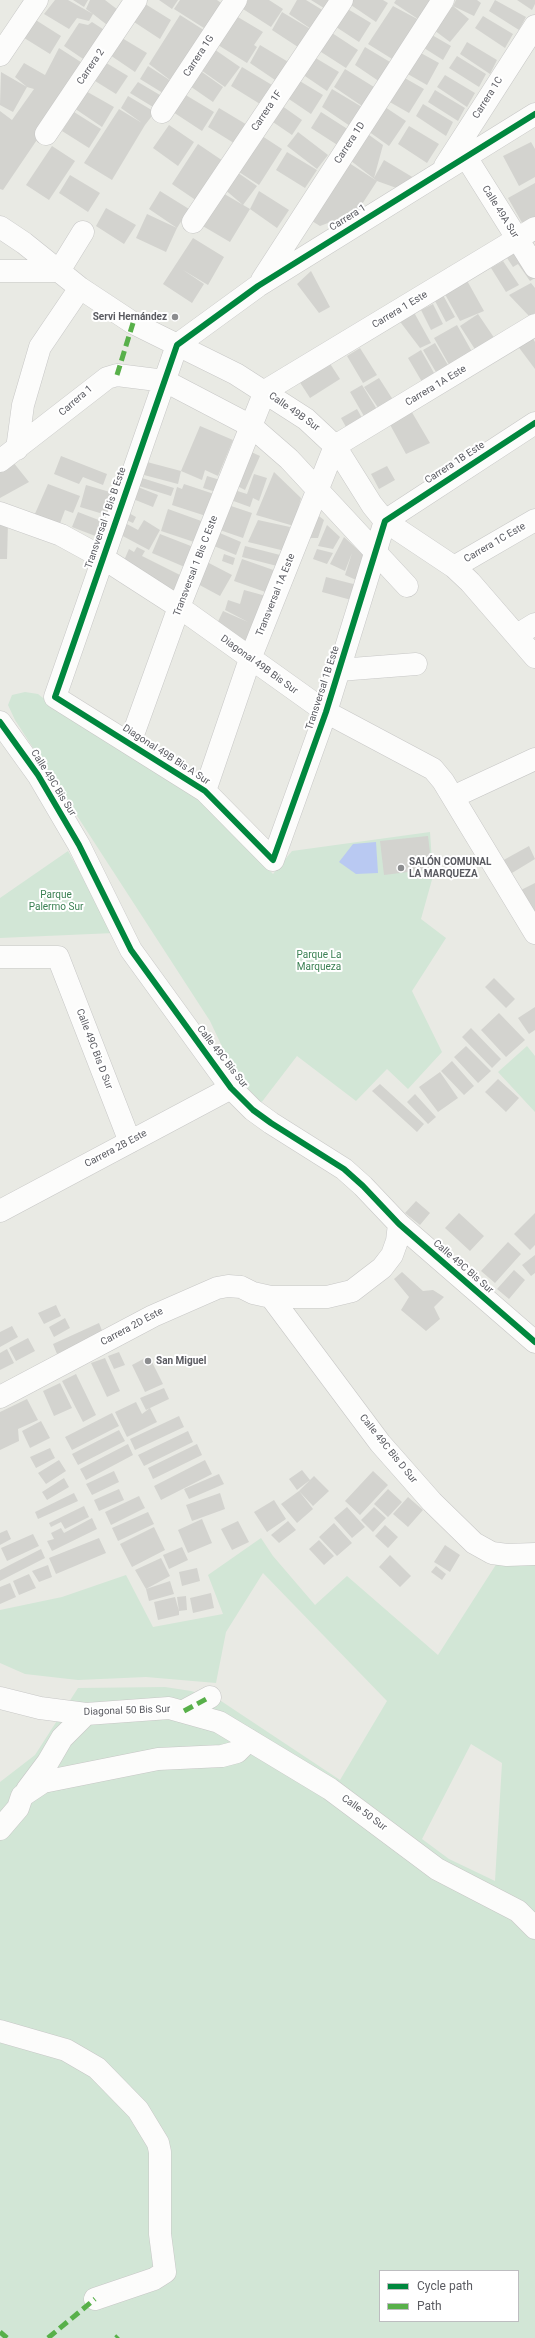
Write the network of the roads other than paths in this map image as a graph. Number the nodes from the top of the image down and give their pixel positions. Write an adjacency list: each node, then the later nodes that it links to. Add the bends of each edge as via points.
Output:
1 (37, 0): 7 (street)
2 (136, 0): 10 (street, Carrera 2)
3 (236, 0): 8 (street, Carrera 1G)
4 (342, 0): 13 (street, Carrera 1F)
5 (443, 0): 20 (street, Carrera 1D)
6 (535, 26): 12 (street, Carrera 1C)
7 (0, 55)
8 (162, 112)
9 (535, 114): 11 (street, Carrera 1)
10 (46, 134)
11 (466, 157): 12 (street, Carrera 1); 16 (street, Calle 49A Sur)
12 (442, 171): 20 (street, Carrera 1)
13 (192, 222)
14 (0, 227): 19 (street, Calle 49B Sur)
15 (83, 232): 19 (street)
16 (526, 234): 17 (street, Calle 49A Sur); 25 (street, Carrera 1 Este)
17 (535, 267)
18 (0, 271): 19 (street)
19 (59, 271): 21 (street, Calle 49B Sur)
20 (258, 286): 23 (street, Carrera 1)
21 (80, 288): 23 (street, Calle 49B Sur, via 132,323); 29 (street, via 40,347)
22 (535, 325): 28 (street, Carrera 1A Este)
23 (177, 345): 24 (street, Transversal 1 Bis B Este); 25 (street, Calle 49B Sur)
24 (165, 381): 27 (street); 29 (street, Carrera 1, via 117,375 107,378); 35 (street, Transversal 1 Bis B Este)
25 (265, 391): 27 (street, Transversal 1 Bis C Este); 28 (street, Calle 49B Sur, via 306,419)
26 (535, 423): 33 (street, Carrera 1B Este)
27 (251, 426): 30 (street, via 289,459); 38 (street, Transversal 1 Bis C Este)
28 (335, 446): 30 (street, Transversal 1A Este); 33 (street, Calle 49B Sur)
29 (8, 455)
30 (318, 490): 34 (street); 41 (street, Transversal 1A Este)
31 (0, 513): 35 (street, Diagonal 49B Bis Sur, via 61,535)
32 (535, 520): 36 (street, Carrera 1C Este)
33 (385, 521): 34 (street, Transversal 1B Este); 36 (street, Calle 49B Sur)
34 (376, 554): 37 (street); 43 (street, Transversal 1B Este)
35 (103, 558): 38 (street, Diagonal 49B Bis Sur); 44 (street, Transversal 1 Bis B Este)
36 (454, 567): 39 (street, Calle 49B Sur)
37 (407, 586)
38 (179, 607): 41 (street, Diagonal 49B Bis Sur); 47 (street, Transversal 1 Bis C Este)
39 (526, 629): 40 (street, Calle 49B Sur)
40 (535, 657)
41 (250, 659): 45 (street, Diagonal 49B Bis Sur); 49 (street, Transversal 1A Este)
42 (416, 664): 43 (street)
43 (339, 670): 45 (street, Transversal 1B Este)
44 (55, 698): 47 (street, Diagonal 49B Bis A Sur)
45 (326, 712): 50 (street, Diagonal 49B Bis Sur, via 425,763 444,781); 51 (street, Transversal 1B Este)
46 (0, 722): 54 (street, Calle 49C Bis Sur, via 38,775 79,845 131,950)
47 (130, 743): 49 (street, Diagonal 49B Bis A Sur)
48 (535, 759): 50 (street)
49 (205, 791): 51 (street, Diagonal 49B Bis A Sur)
50 (453, 797): 52 (street, Diagonal 49B Bis Sur)
51 (273, 860)
52 (535, 933)
53 (0, 957): 55 (street, Calle 49C Bis D Sur, via 58,957)
54 (232, 1088): 55 (street, Carrera 2B Este); 57 (street, Calle 49C Bis Sur, via 253,1110 344,1169)
55 (130, 1142): 56 (street, Carrera 2B Este)
56 (0, 1211)
57 (399, 1224): 58 (street, Carrera 2D Este, via 397,1241 382,1268 352,1291 327,1297); 59 (street, Calle 49C Bis Sur)
58 (271, 1298): 60 (street, Carrera 2D Este, via 241,1287 217,1288 153,1316); 61 (street, Calle 49C Bis D Sur, via 380,1443 432,1502 474,1543 492,1553)
59 (535, 1342)
60 (0, 1397)
61 (535, 1554)
62 (210, 1697): 64 (street)
63 (0, 1698): 65 (street, Diagonal 50 Bis Sur, via 40,1708)
64 (184, 1711): 65 (street, Diagonal 50 Bis Sur, via 169,1708 136,1709); 66 (street, Calle 50 Sur, via 219,1722)
65 (86, 1714): 67 (street, via 62,1738 48,1762)
66 (249, 1740): 67 (street, via 237,1752 222,1756 158,1759 43,1782); 69 (street, Calle 50 Sur, via 330,1788 437,1869 518,1911)
67 (22, 1796): 68 (street, via 18,1808)
68 (0, 1829)
69 (535, 1928)
70 (0, 2030): 71 (street, via 66,2050 97,2068 138,2110 158,2143 160,2234 165,2272 154,2279)
71 (96, 2299)

